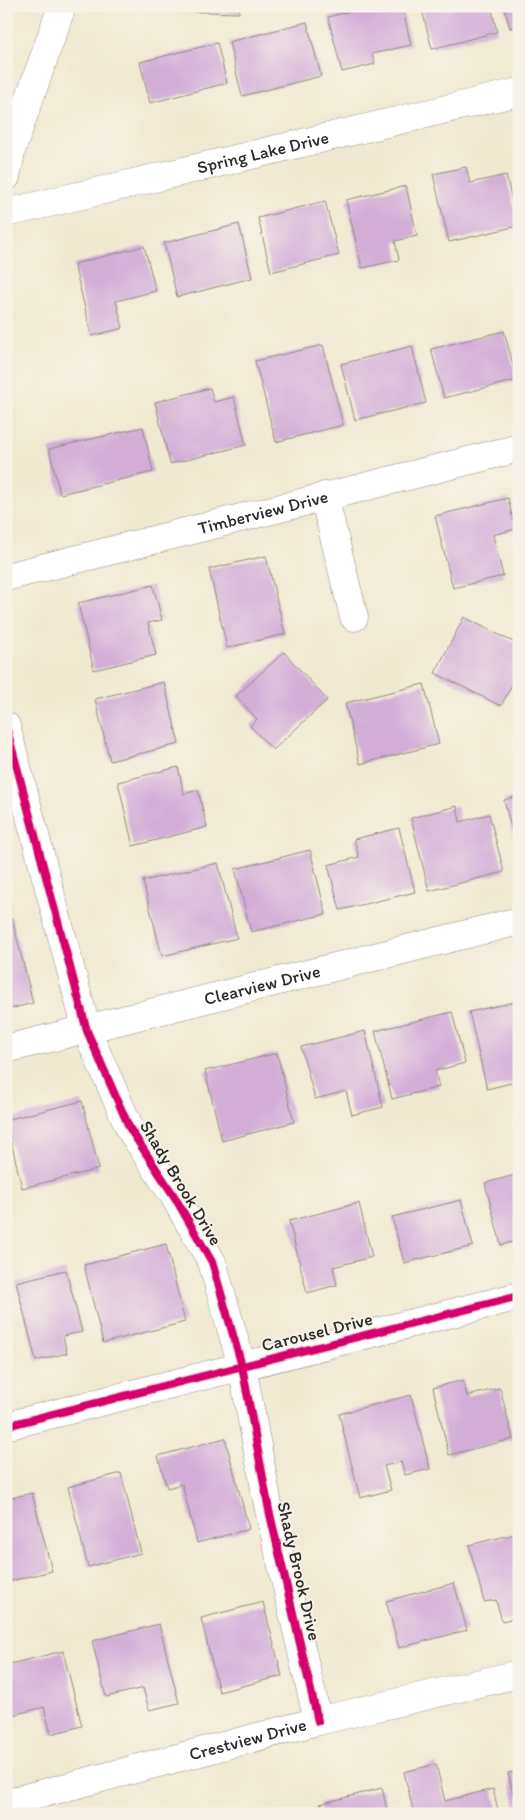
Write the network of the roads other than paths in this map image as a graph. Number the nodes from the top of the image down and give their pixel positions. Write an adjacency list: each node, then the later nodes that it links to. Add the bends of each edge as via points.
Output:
1 (62, 6): 3 (street, via 12,148)
2 (519, 92): 4 (street, Spring Lake Drive)
3 (6, 177)
4 (6, 212)
5 (519, 448): 6 (street, Timberview Drive)
6 (324, 496): 7 (street, Timberview Drive); 8 (street)
7 (6, 577)
8 (354, 617)
9 (6, 726): 11 (street, Shady Brook Drive)
10 (519, 921): 11 (street, Clearview Drive)
11 (87, 1031): 12 (street, Clearview Drive); 14 (street, Shady Brook Drive, via 130,1129 212,1262)
12 (6, 1049)
13 (519, 1296): 14 (street, Carousel Drive)
14 (242, 1366): 15 (street, Carousel Drive); 17 (street, Shady Brook Drive, via 269,1510)
15 (6, 1426)
16 (519, 1674): 17 (street, Crestview Drive)
17 (318, 1721): 18 (street, Crestview Drive)
18 (6, 1803)

